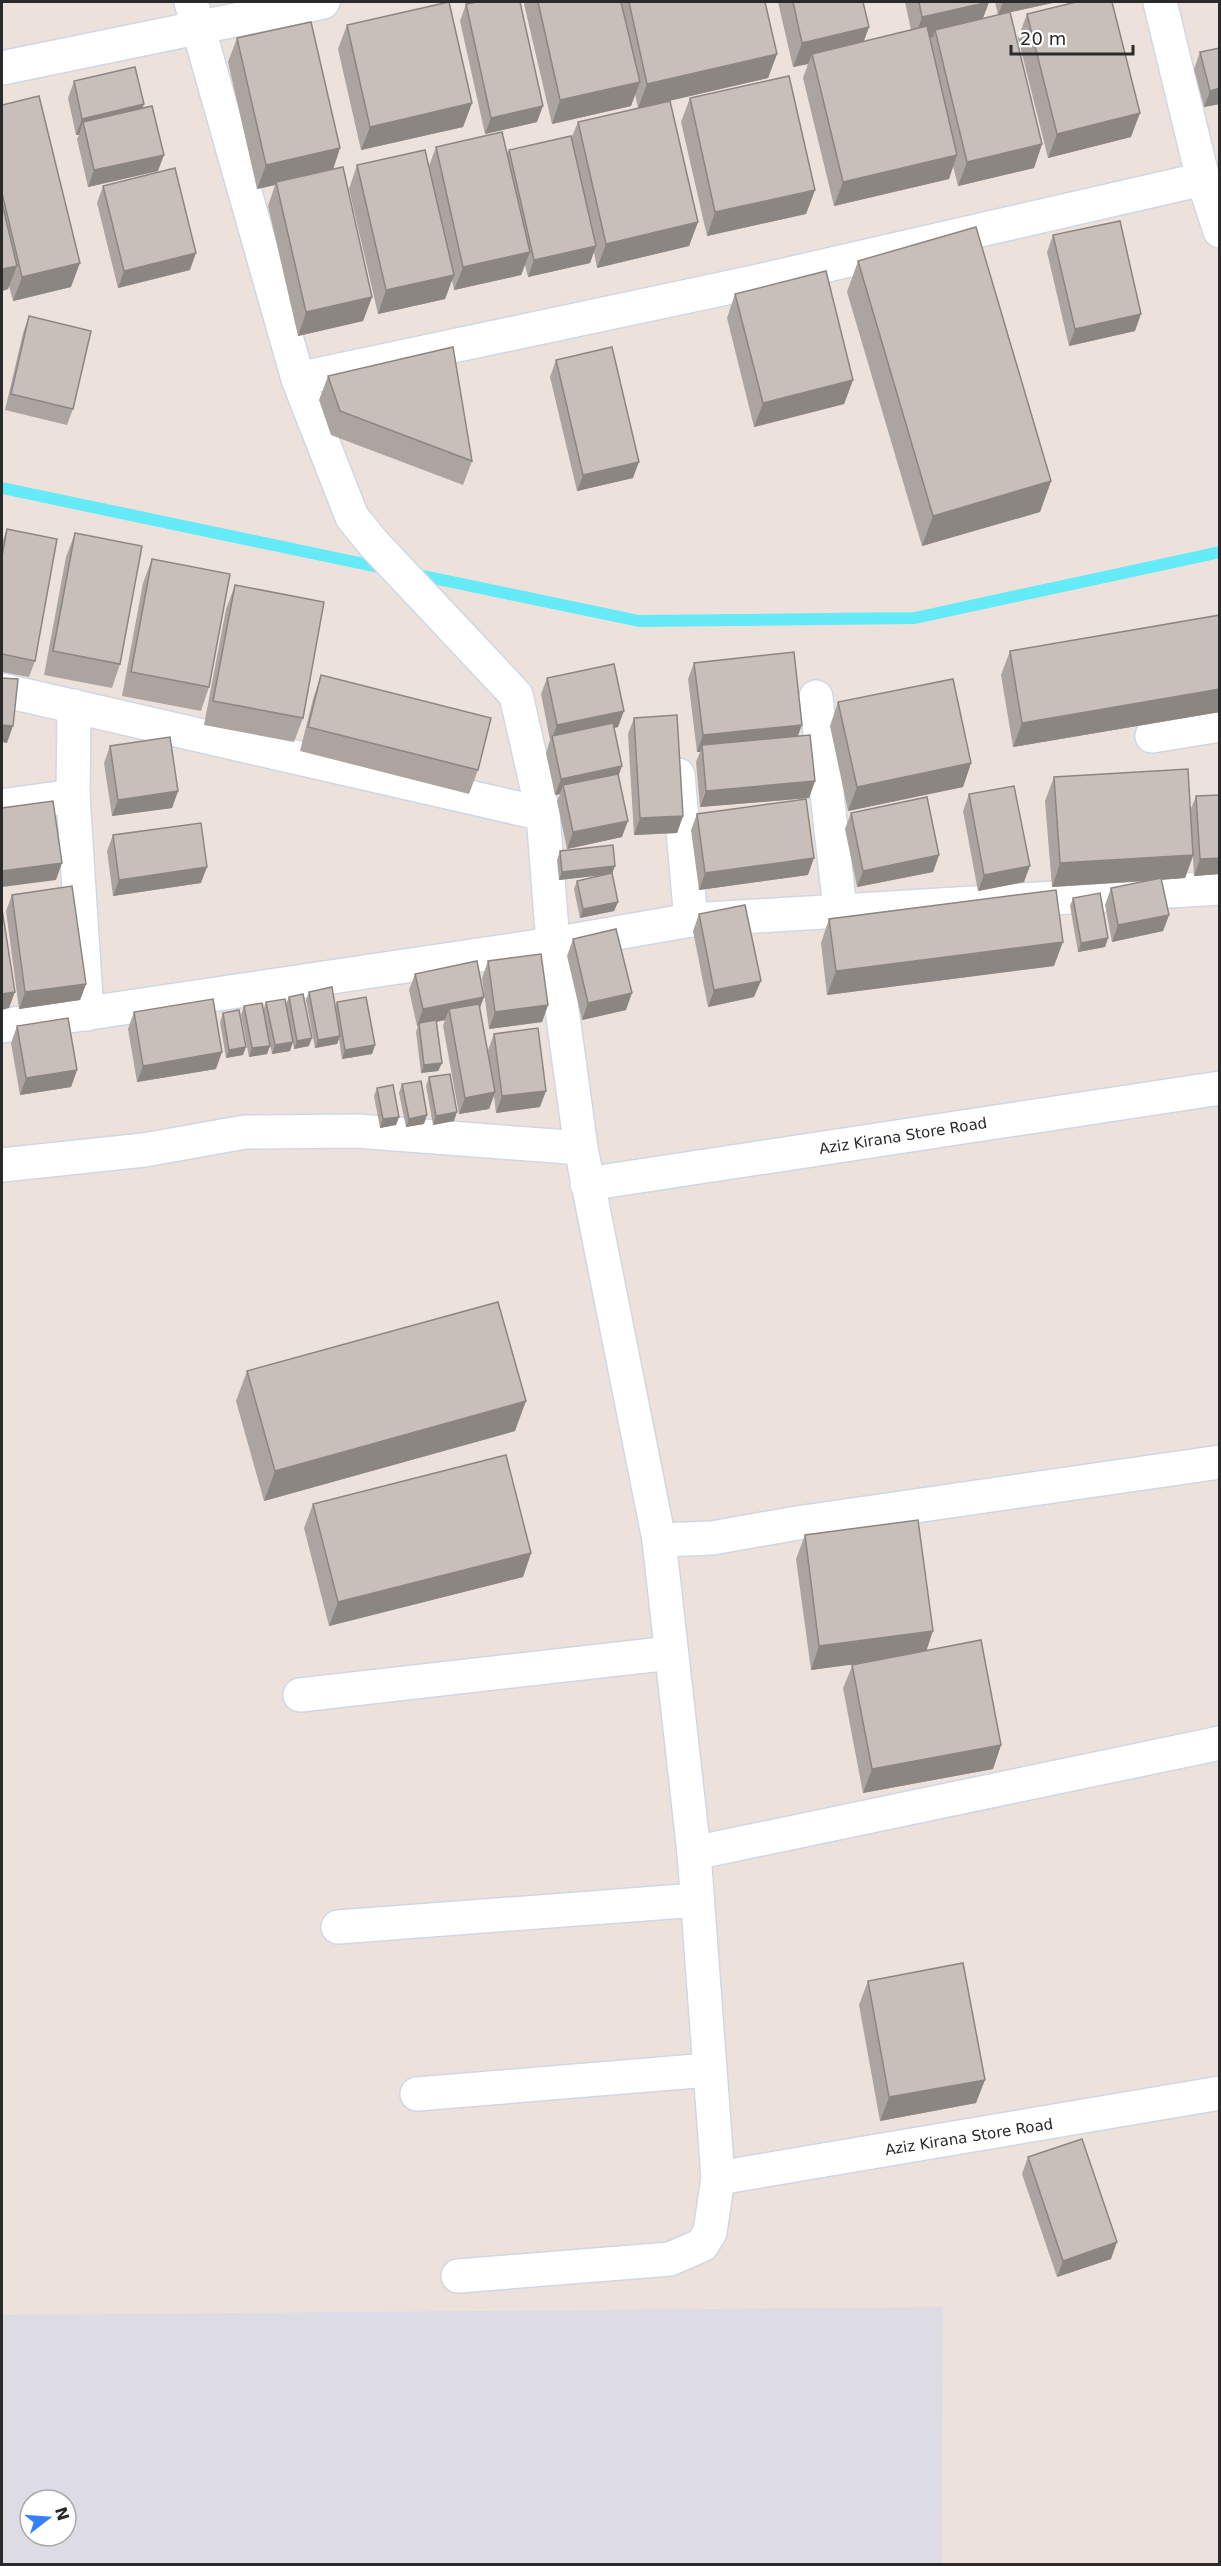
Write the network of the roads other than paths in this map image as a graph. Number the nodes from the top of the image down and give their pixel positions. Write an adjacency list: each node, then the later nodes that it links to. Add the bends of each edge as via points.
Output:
1 (323, 2): 3 (street)
2 (1160, 2): 5 (street)
3 (194, 14): 4 (street); 7 (street)
4 (2, 68)
5 (1203, 179): 6 (street); 7 (street, via 745,284)
6 (1220, 231)
7 (298, 379): 16 (street, via 352,517 516,696)
8 (2, 690): 10 (street)
9 (816, 697): 18 (street)
10 (74, 706): 14 (street); 16 (street)
11 (1220, 725): 12 (street)
12 (1152, 736)
13 (676, 750): 19 (street)
14 (73, 796): 15 (street); 21 (street)
15 (2, 806)
16 (543, 814): 20 (street)
17 (1220, 888): 18 (street)
18 (840, 909): 19 (street)
19 (691, 920): 20 (street)
20 (553, 944): 21 (street); 24 (street)
21 (87, 1014): 22 (street)
22 (2, 1026)
23 (1220, 1088): 26 (street, Aziz Kirana Store Road)
24 (581, 1148): 25 (street, via 356,1131 245,1132 144,1150); 26 (street)
25 (2, 1165)
26 (587, 1184): 28 (street)
27 (1220, 1462): 28 (street, via 712,1538)
28 (659, 1540): 29 (street)
29 (671, 1653): 30 (street); 32 (street)
30 (300, 1695)
31 (1220, 1743): 32 (street)
32 (694, 1853): 33 (street)
33 (697, 1900): 34 (street); 35 (street)
34 (338, 1927)
35 (708, 2070): 37 (street); 38 (street)
36 (1220, 2093): 38 (street, Aziz Kirana Store Road)
37 (417, 2094)
38 (718, 2178): 39 (street, via 710,2232 702,2245 670,2259)
39 (458, 2276)

